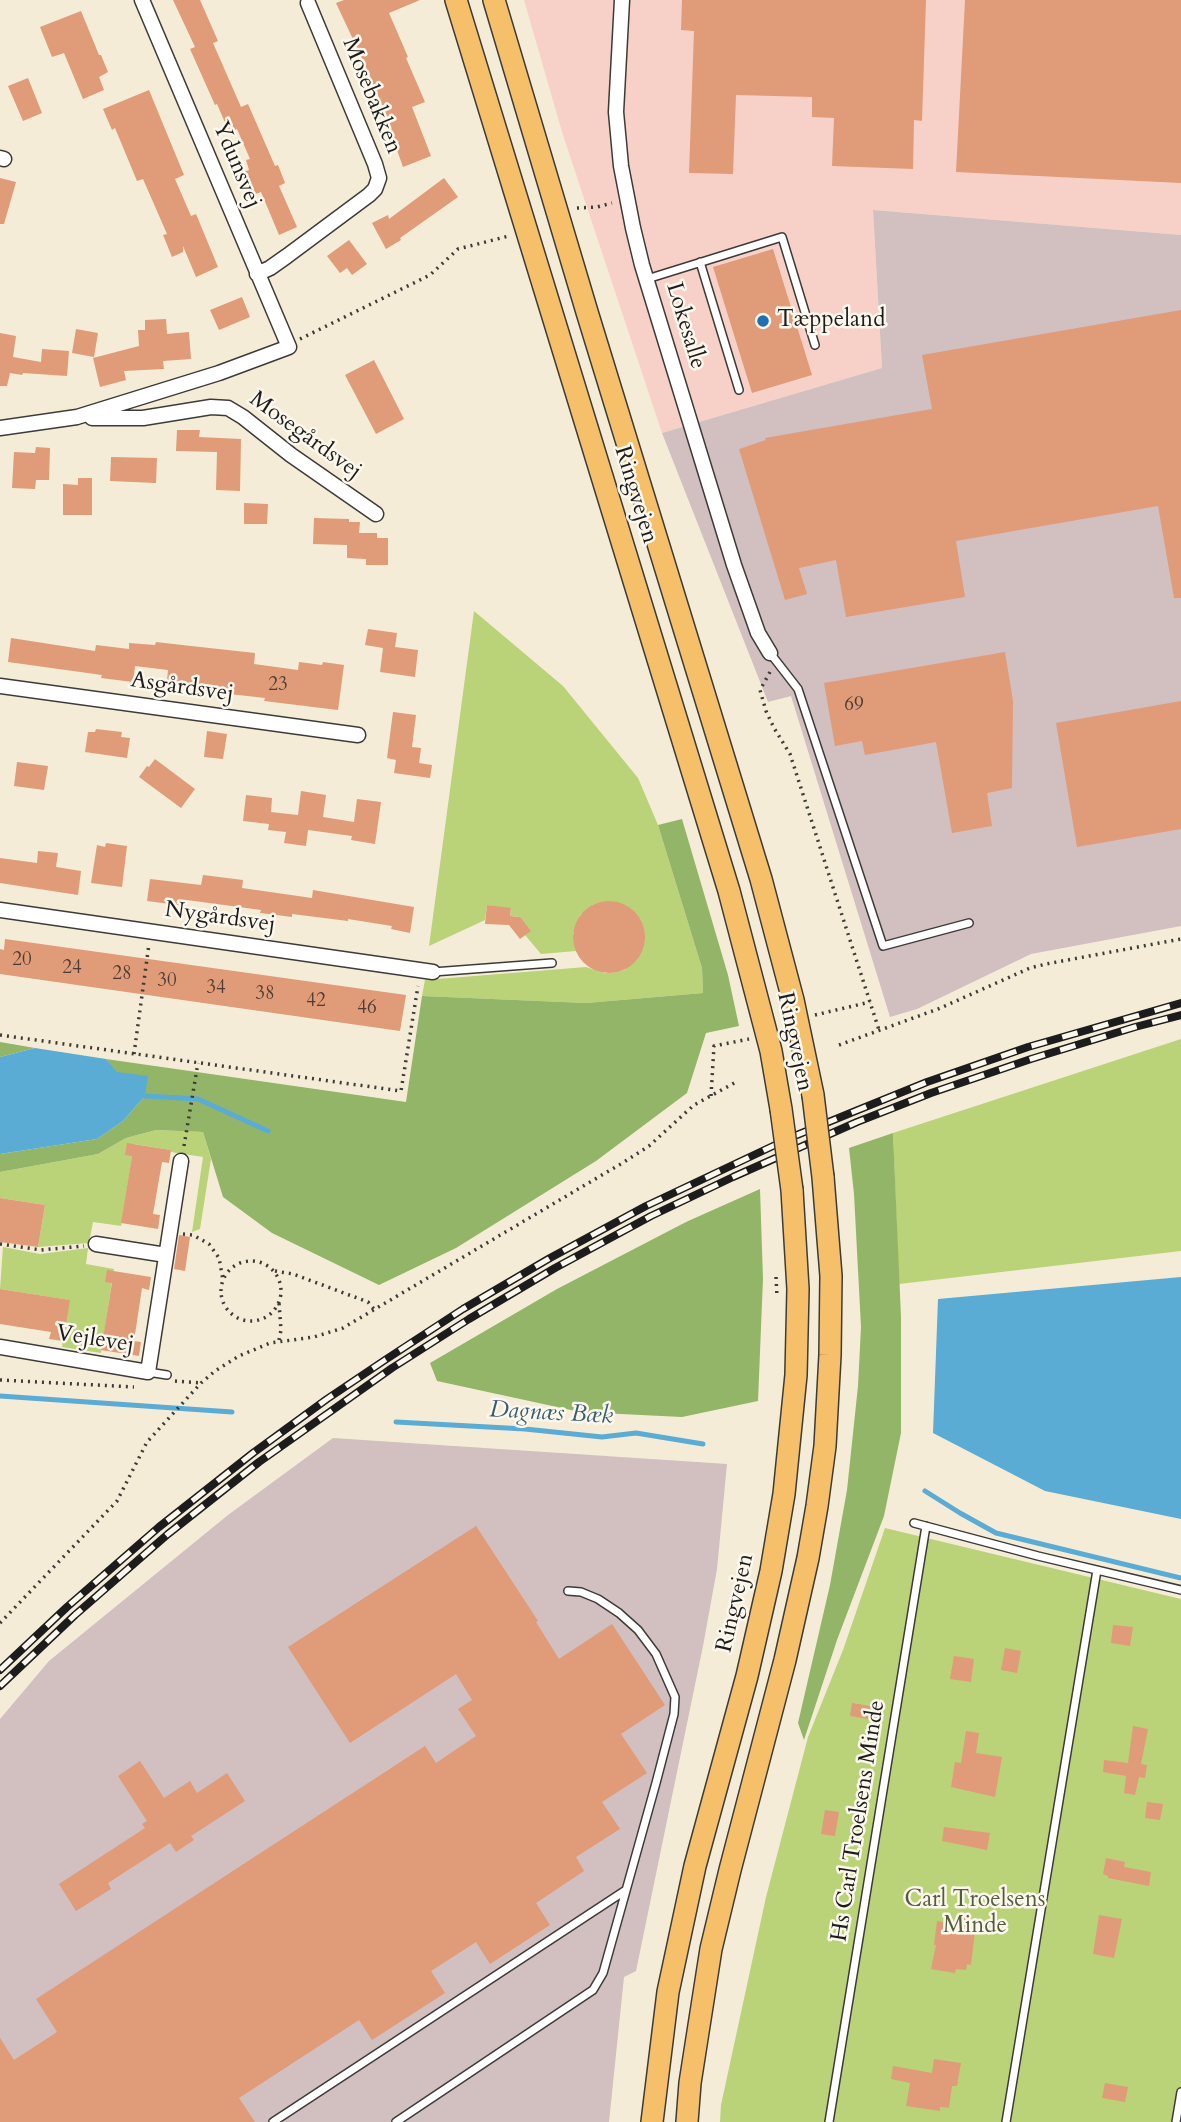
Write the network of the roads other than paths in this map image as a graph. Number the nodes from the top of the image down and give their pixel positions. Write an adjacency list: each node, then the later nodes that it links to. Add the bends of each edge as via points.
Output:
1 (142, 0): 7 (street, Ydunsvej)
2 (456, 0): 37 (main road, Ringvejen, bridge, via 729,891 771,1051 792,1190 798,1289 784,1494 747,1676 695,1866 670,1980)
3 (494, 0): 38 (main road, Ringvejen, bridge, via 761,878 813,1095 823,1177 831,1276 830,1355 817,1506 785,1660 711,1949)
4 (622, 0): 8 (street, Lokesalle, via 616,112 626,199)
5 (308, 3): 7 (street, Mosebakken, via 379,178 369,195)
6 (700, 262): 8 (lane); 10 (lane, via 782,237); 11 (lane)
7 (257, 274): 9 (street, Ydunsvej)
8 (646, 279): 15 (street, Lokesalle, via 734,565 758,633)
9 (288, 345): 12 (street, Mosegårdsvej, via 196,381)
10 (815, 345)
11 (739, 390)
12 (77, 417): 13 (street, Mosegårdsvej); 14 (street, Mosegårdsvej, via 144,418 228,408)
13 (0, 428)
14 (376, 514)
15 (774, 657): 19 (lane, via 798,689 883,946)
16 (0, 686): 17 (street, Asgårdsvej)
17 (358, 735)
18 (0, 911): 21 (street, Nygårdsvej)
19 (969, 923)
20 (552, 963): 21 (lane)
21 (427, 971)
22 (181, 1161): 24 (street, Vejlevej)
23 (96, 1244): 24 (street)
24 (166, 1255): 26 (street, Vejlevej)
25 (0, 1347): 26 (street, Vejlevej)
26 (148, 1372): 27 (lane)
27 (167, 1375)
28 (914, 1522): 29 (lane)
29 (926, 1526): 30 (lane); 39 (lane, Hs Carl Troelsens Minde)
30 (1097, 1570): 31 (lane); 40 (lane)
31 (1181, 1590)
32 (568, 1591): 33 (lane, via 598,1598 638,1630 656,1654 675,1697)
33 (627, 1890): 35 (lane); 36 (lane, via 603,1973 593,1990)
34 (1181, 2092): 41 (lane)
35 (273, 2122)
36 (396, 2122)
37 (652, 2122)
38 (687, 2122)
39 (829, 2122)
40 (1006, 2122)
41 (1176, 2122)

